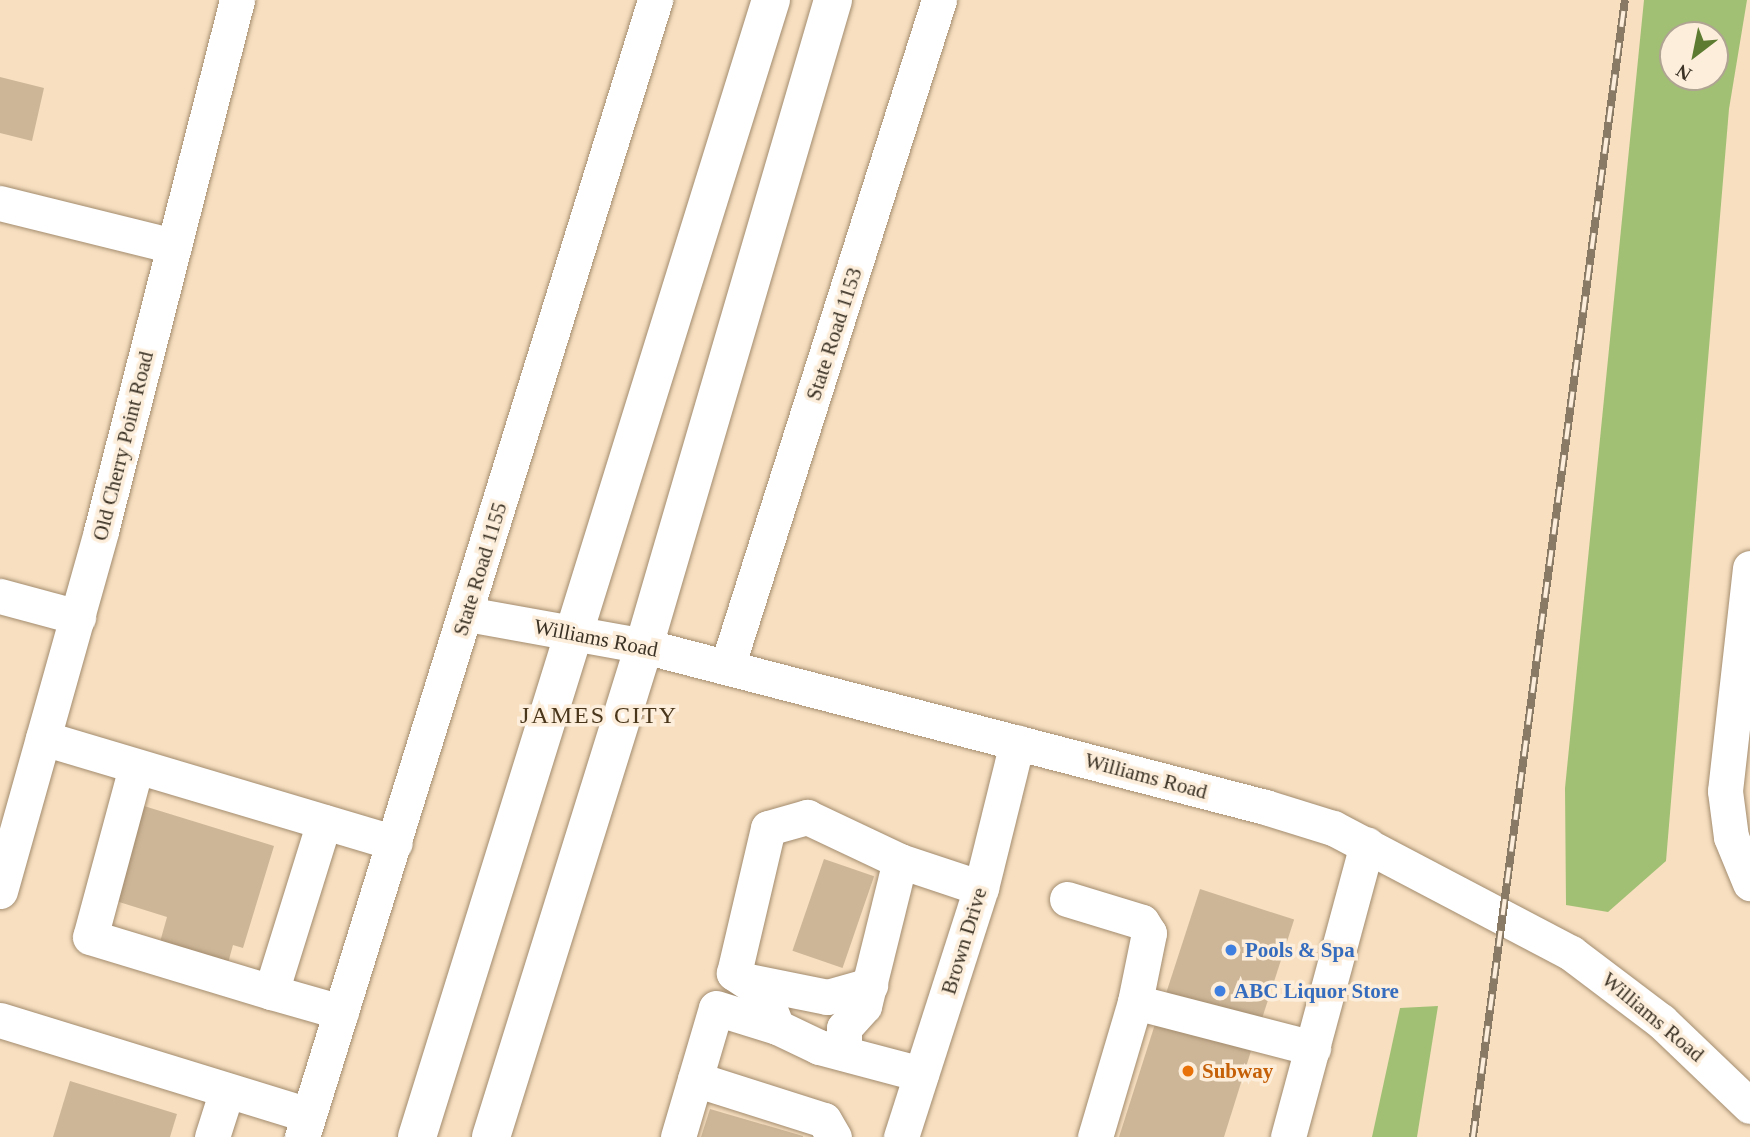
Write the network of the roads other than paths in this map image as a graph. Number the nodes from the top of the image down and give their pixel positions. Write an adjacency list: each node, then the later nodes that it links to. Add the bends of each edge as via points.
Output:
1 (237, 0): 7 (street, Old Cherry Point Road)
2 (655, 0): 10 (street, State Road 1155)
3 (771, 0): 12 (highway)
4 (833, 0): 13 (highway)
5 (939, 0): 14 (street, State Road 1153)
6 (0, 203): 7 (street)
7 (174, 246): 11 (street, Old Cherry Point Road)
8 (1750, 568): 22 (street, via 1726,791 1731,837)
9 (0, 596): 11 (street)
10 (467, 614): 12 (street, Williams Road); 19 (street, State Road 1155)
11 (78, 617): 15 (street, Old Cherry Point Road)
12 (576, 632): 13 (street, Williams Road); 41 (highway)
13 (644, 646): 14 (street, Williams Road); 42 (highway)
14 (727, 667): 16 (street, Williams Road)
15 (43, 738): 17 (street); 24 (street, Old Cherry Point Road)
16 (1017, 743): 20 (street, Williams Road, via 1265,807); 23 (street, Brown Drive)
17 (136, 766): 18 (street); 28 (street, via 90,937)
18 (324, 822): 19 (street); 28 (street)
19 (395, 843): 30 (street, State Road 1155)
20 (1367, 844): 33 (street); 38 (street, Williams Road, via 1571,953 1661,1021)
21 (900, 861): 23 (street); 26 (street, via 807,817 768,828 734,973); 27 (street)
22 (1750, 883)
23 (981, 888): 35 (street, Brown Drive)
24 (0, 891)
25 (1067, 900): 29 (street, via 1142,922 1149,933)
26 (748, 981): 27 (street, via 827,997); 32 (street, via 763,992)
27 (870, 985): 34 (street, via 864,1006 844,1028)
28 (271, 992): 30 (street)
29 (1135, 1002): 33 (street); 46 (street)
30 (341, 1012): 39 (street, State Road 1155)
31 (0, 1020): 37 (street)
32 (777, 1027): 34 (street); 36 (street, via 716,1008)
33 (1314, 1048): 47 (street)
34 (844, 1054): 35 (street)
35 (921, 1074): 45 (street, Brown Drive)
36 (695, 1079): 43 (street); 44 (street, via 824,1120)
37 (227, 1090): 39 (street); 40 (street)
38 (1750, 1106)
39 (305, 1126)
40 (212, 1137)
41 (417, 1137)
42 (491, 1137)
43 (678, 1137)
44 (834, 1137)
45 (901, 1137)
46 (1095, 1137)
47 (1288, 1137)

